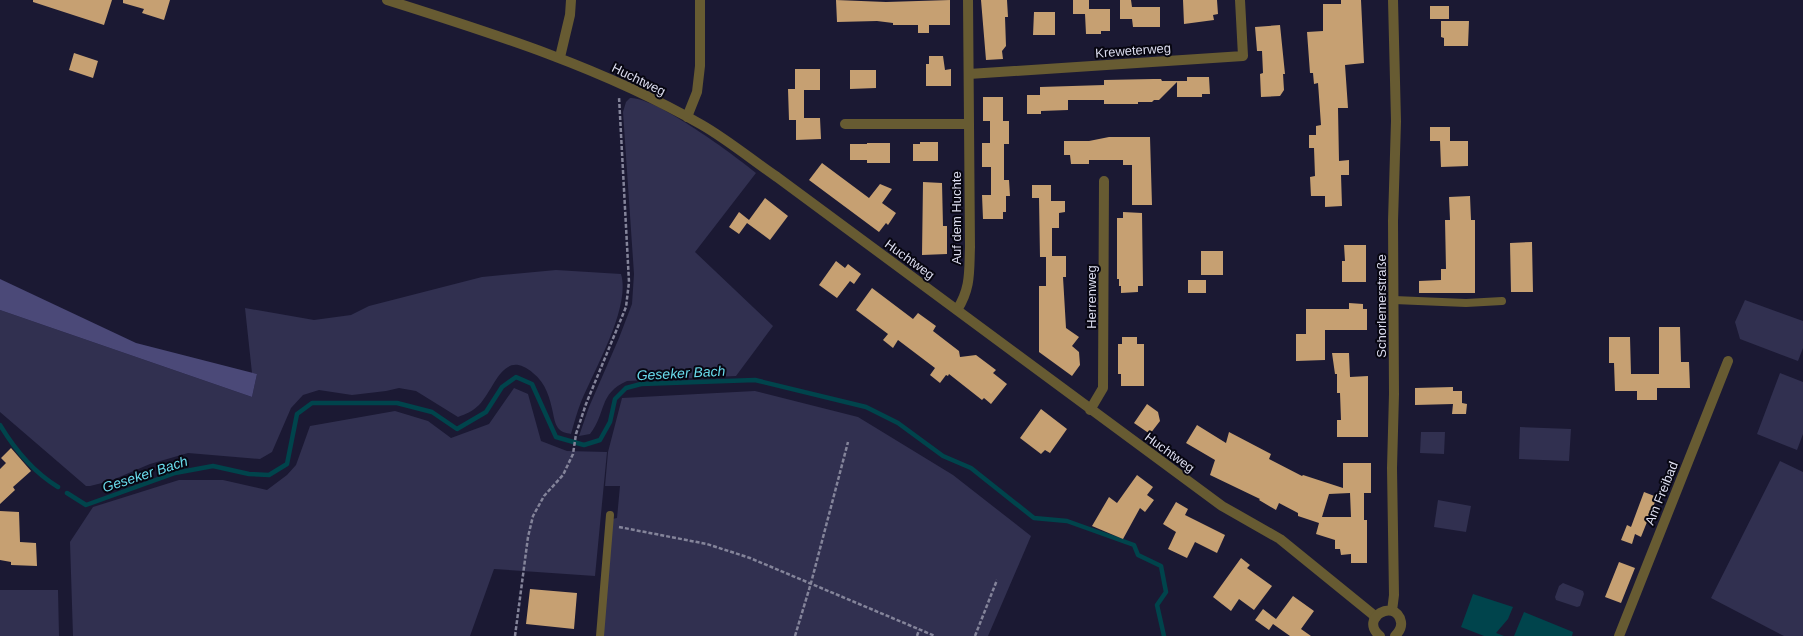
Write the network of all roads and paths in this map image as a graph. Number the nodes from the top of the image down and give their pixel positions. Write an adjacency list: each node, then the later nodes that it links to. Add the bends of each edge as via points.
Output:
1 (387, 0): 7 (street, Huchtweg)
2 (571, 0): 7 (street)
3 (700, 0): 10 (street, via 700,66 697,92)
4 (968, 0): 8 (street, Auf dem Huchte)
5 (1240, 0): 8 (street, Kreweterweg, via 1243,56)
6 (1393, 0): 14 (street, Schorlemerstraße, via 1396,108)
7 (560, 57): 9 (street, Huchtweg)
8 (969, 74): 12 (street, Auf dem Huchte)
9 (619, 83): 10 (street, Huchtweg); 28 (path, via 629,282 627,300 615,336 586,404 576,434 573,454 562,475 544,496 533,516)
10 (687, 117): 16 (street, Huchtweg, via 776,177)
11 (844, 124): 12 (street)
12 (969, 124): 16 (street, Auf dem Huchte, via 968,288)
13 (1104, 181): 18 (street, Herrenweg, via 1103,388)
14 (1394, 300): 15 (lane, via 1466,303); 24 (street, Schorlemerstraße)
15 (1502, 301)
16 (957, 310): 18 (street, Huchtweg)
17 (1728, 361): 35 (street, Am Freibad)
18 (1090, 410): 25 (street, Huchtweg, via 1222,506 1280,539)
19 (848, 442): 23 (path)
20 (610, 515): 21 (lane)
21 (609, 526): 23 (path, via 631,528 707,544); 29 (lane)
22 (997, 580): 33 (path)
23 (811, 583): 26 (path); 30 (path)
24 (1392, 611): 25 (street, via 1383,611); 27 (street, via 1400,620)
25 (1376, 617): 34 (street, via 1374,629)
26 (919, 630): 31 (path); 32 (path)
27 (1400, 635)
28 (515, 636)
29 (600, 636)
30 (795, 636)
31 (917, 636)
32 (935, 636)
33 (975, 636)
34 (1380, 636)
35 (1619, 636)

